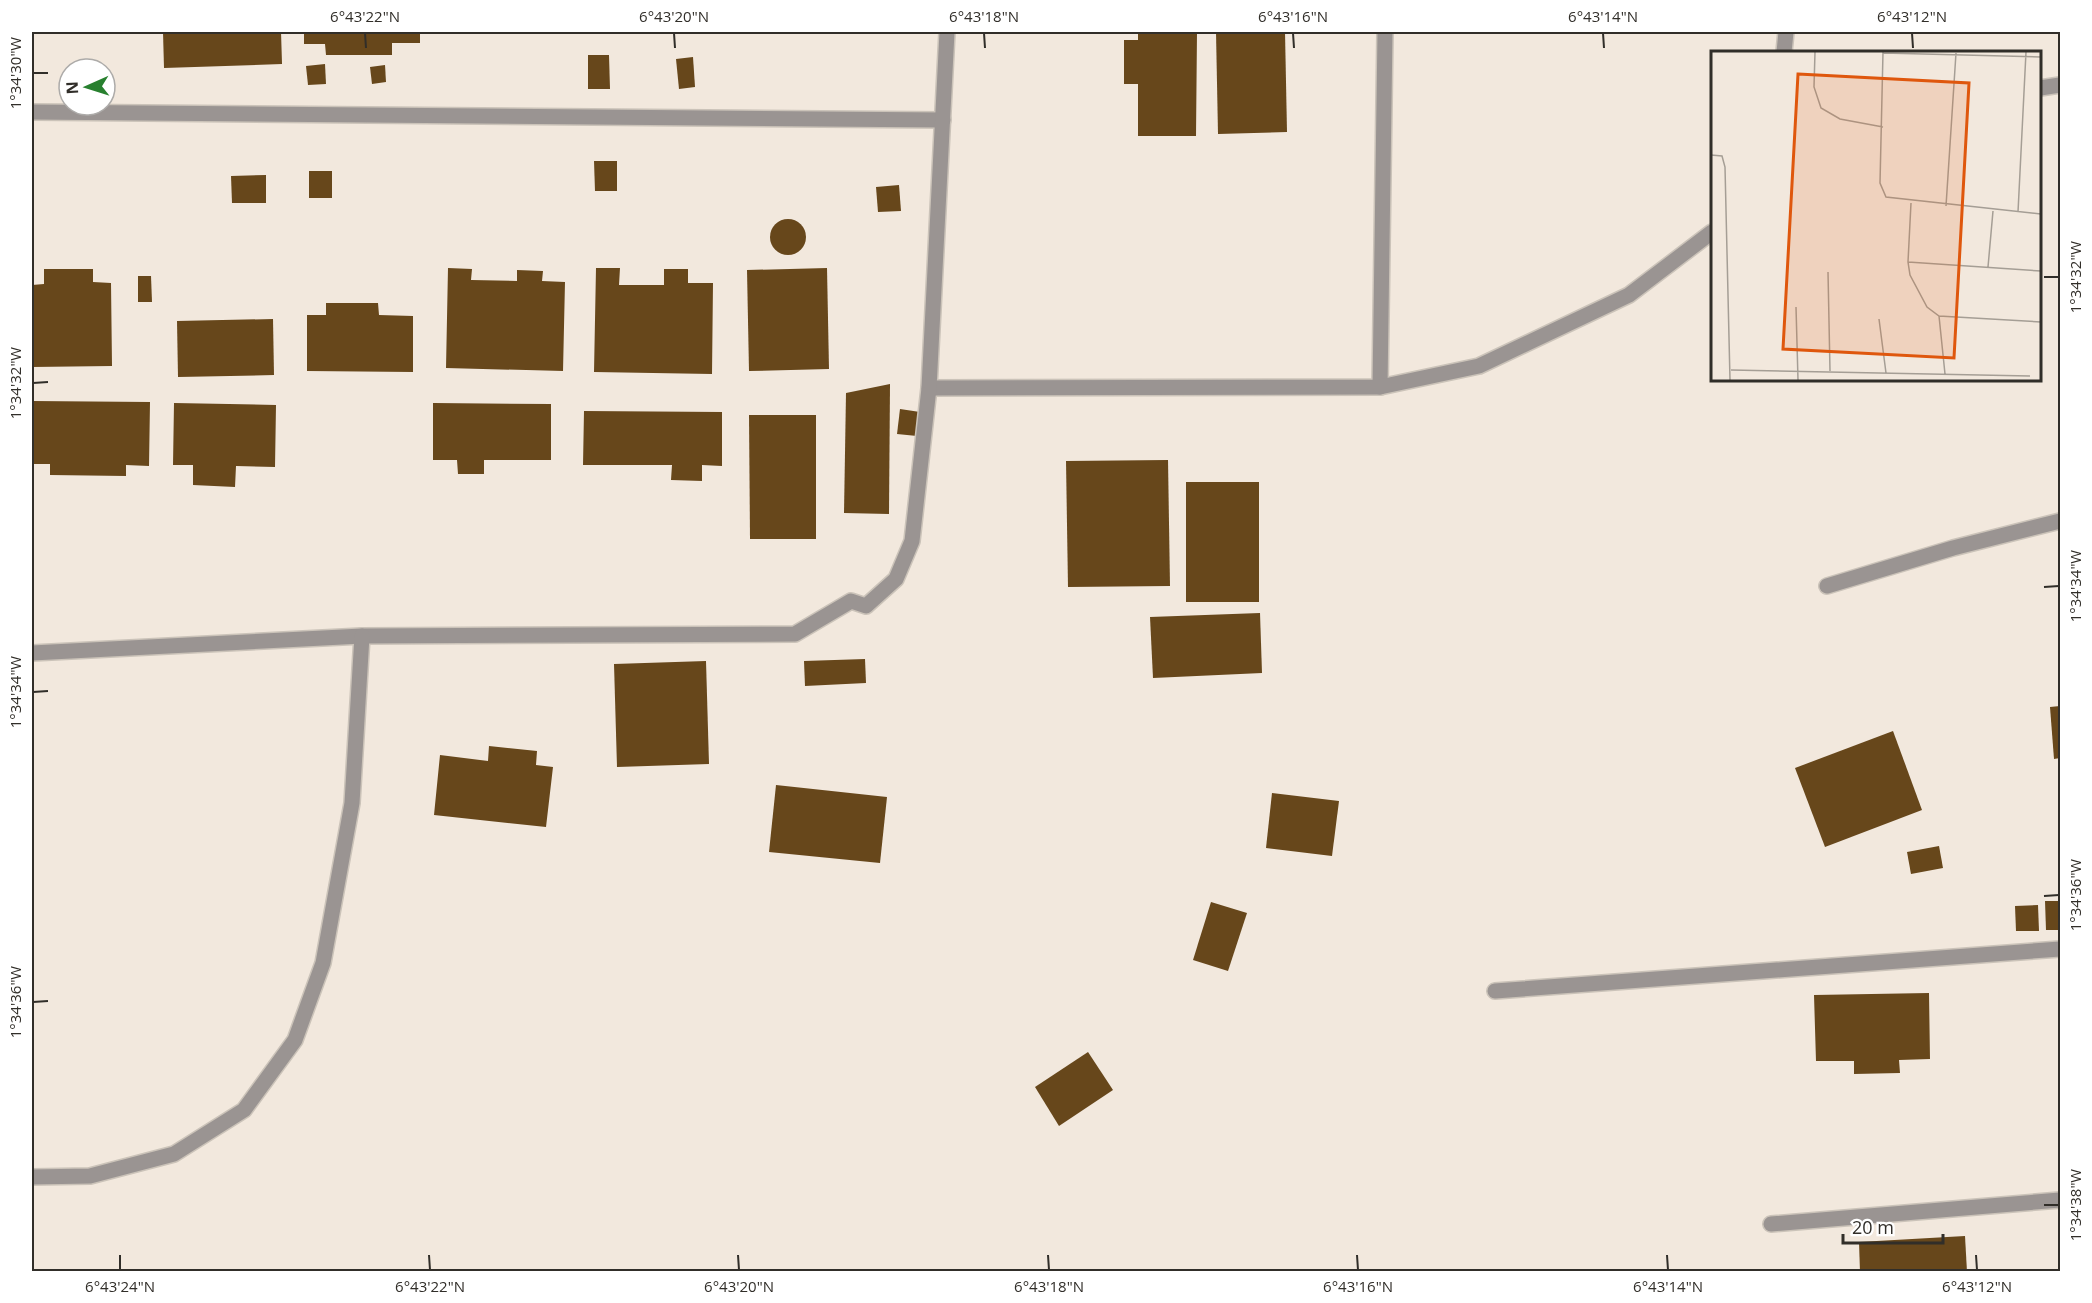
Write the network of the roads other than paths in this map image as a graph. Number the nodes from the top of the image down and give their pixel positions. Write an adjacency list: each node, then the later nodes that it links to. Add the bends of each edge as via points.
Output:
1 (948, 32): 8 (street)
2 (1384, 32): 10 (street)
3 (1785, 32): 4 (street)
4 (1784, 51)
5 (2061, 85): 6 (street)
6 (2041, 88)
7 (32, 112): 8 (street)
8 (943, 120): 11 (street)
9 (1711, 234): 10 (street, via 1629,295 1479,366)
10 (1380, 387): 11 (street)
11 (929, 388): 14 (street, via 912,541 897,579 866,606 851,601 795,634)
12 (2061, 521): 13 (street)
13 (1827, 586)
14 (363, 636): 15 (street); 18 (street, via 352,803 323,963 295,1040 244,1110 174,1154 90,1176)
15 (32, 653)
16 (2061, 949): 17 (street)
17 (1495, 991)
18 (32, 1177)
19 (2061, 1200): 20 (street)
20 (1771, 1224)

